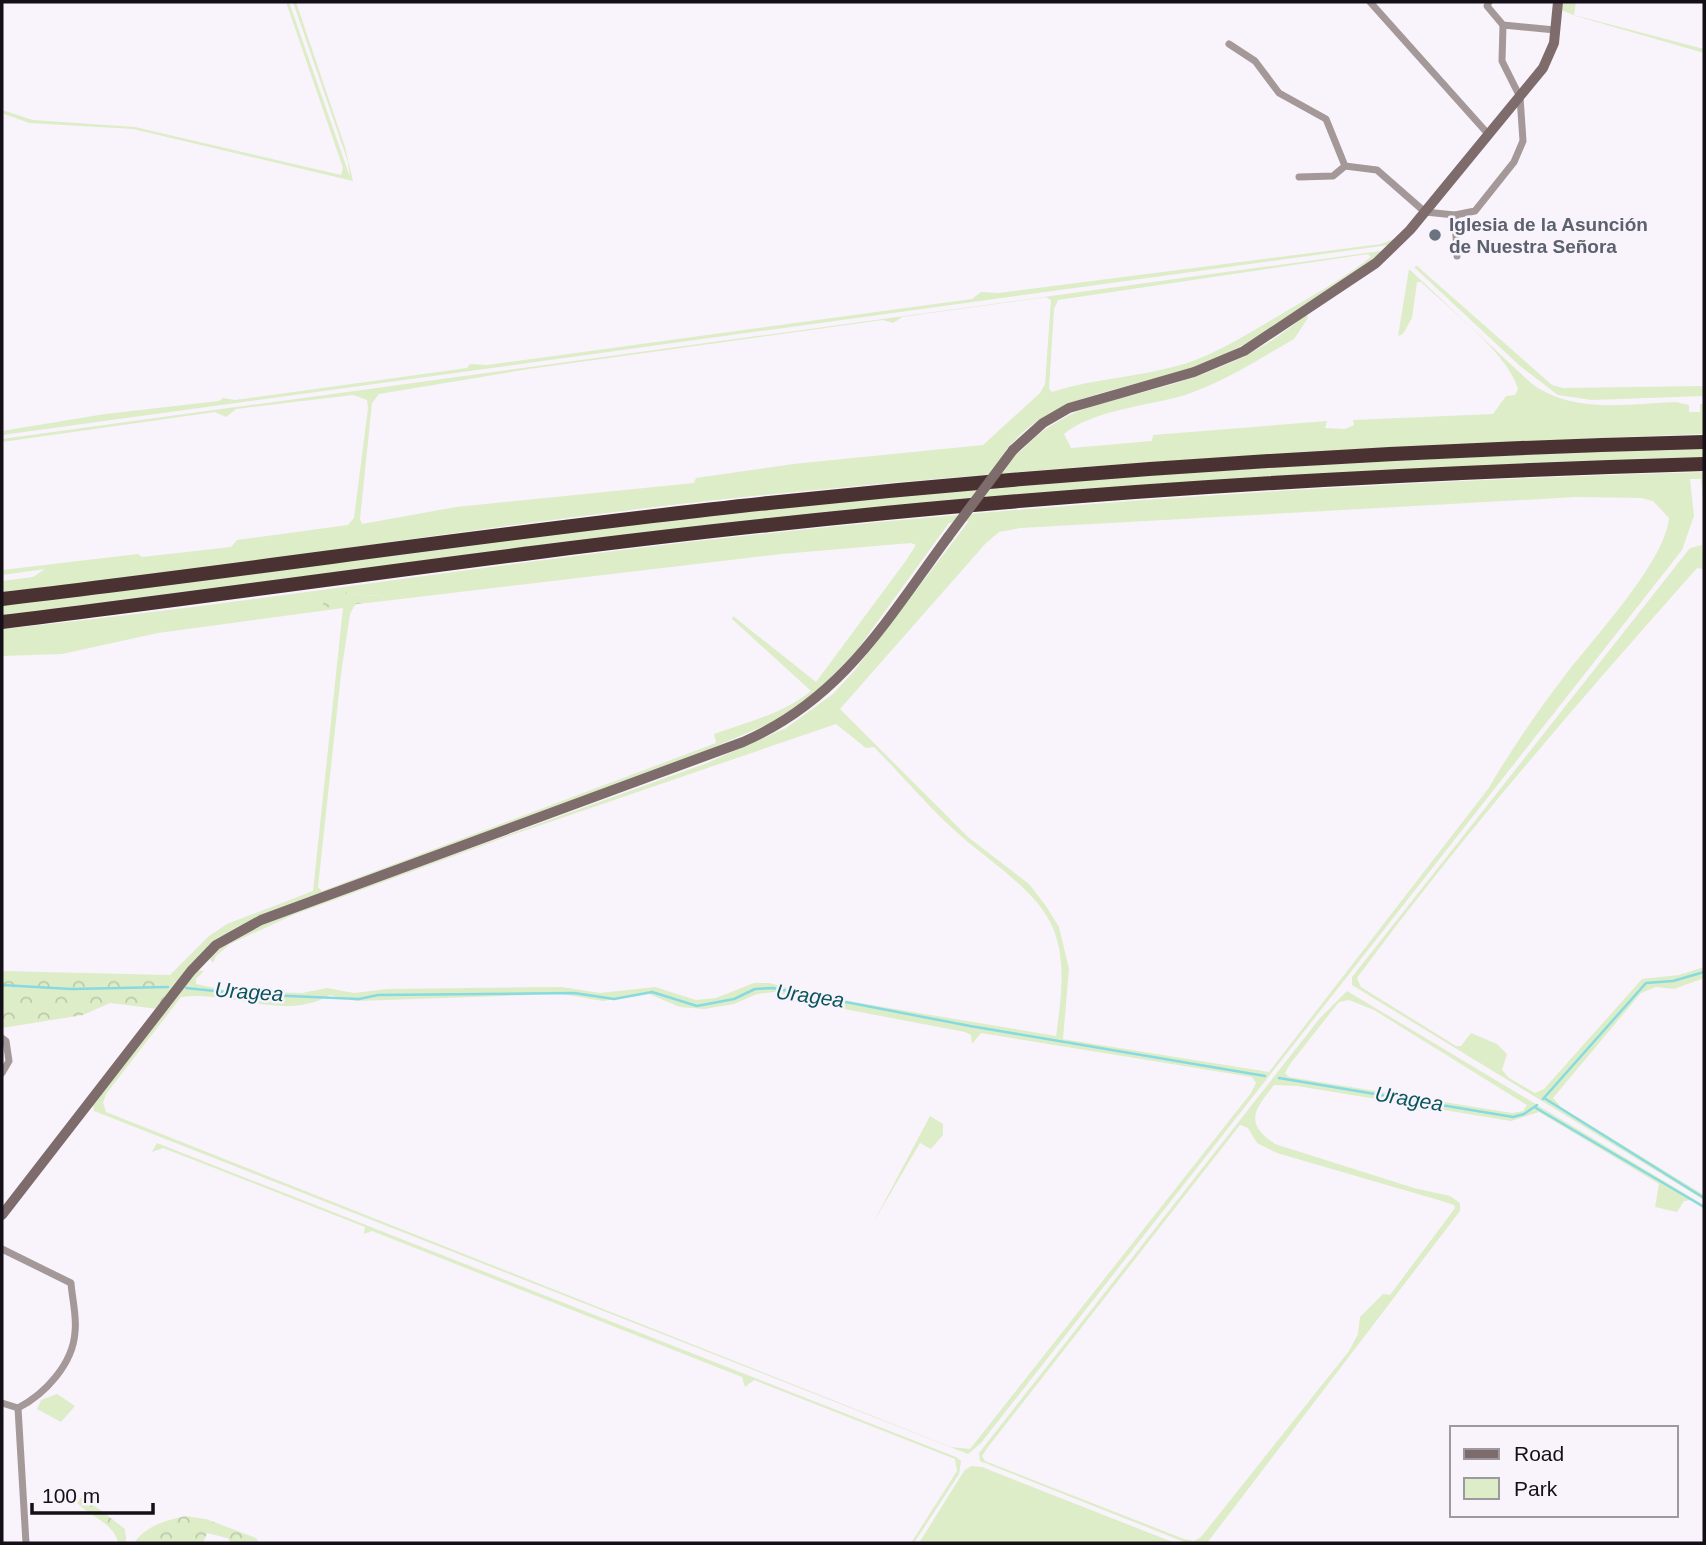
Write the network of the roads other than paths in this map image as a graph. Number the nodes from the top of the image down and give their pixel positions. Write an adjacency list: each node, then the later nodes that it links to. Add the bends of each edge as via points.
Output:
1 (1370, 2): 8 (street)
2 (1489, 2): 4 (street, via 1487,6)
3 (1558, 2): 5 (street)
4 (1503, 25): 5 (street); 7 (street, via 1502,61)
5 (1555, 30): 7 (street, via 1550,55)
6 (1229, 44): 9 (street, via 1255,61 1279,93 1326,118)
7 (1520, 97): 8 (street); 12 (street, via 1523,141 1514,162 1475,211)
8 (1489, 135): 11 (street)
9 (1345, 166): 10 (street, via 1333,176); 11 (street, via 1377,170)
10 (1299, 177)
11 (1425, 212): 12 (street); 20 (street, bridge, via 1376,263 1244,351 1194,372 1069,408 1043,423 1013,450 846,671 821,696 780,724 743,742 261,920 216,945 174,992)
12 (1455, 215): 13 (street)
13 (1457, 256)
14 (1704, 442): 16 (highway, via 1342,457 935,487 605,521)
15 (1704, 464): 17 (highway, via 1343,479 894,513 604,544)
16 (2, 600)
17 (2, 622)
18 (2, 1038): 19 (street, via 9,1061)
19 (2, 1073)
20 (2, 1215)
21 (2, 1249): 23 (street, via 71,1283 73,1344 51,1385)
22 (2, 1403): 23 (street)
23 (19, 1408): 24 (street)
24 (26, 1543)

